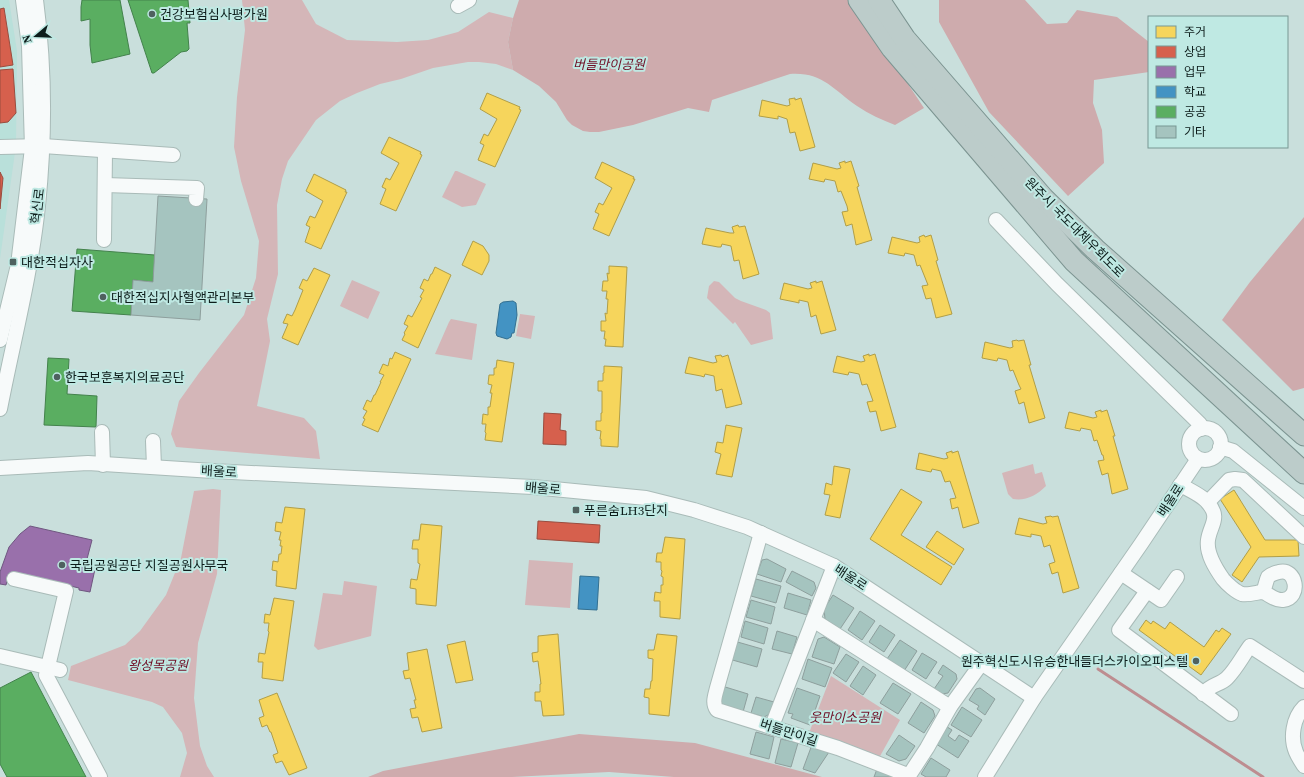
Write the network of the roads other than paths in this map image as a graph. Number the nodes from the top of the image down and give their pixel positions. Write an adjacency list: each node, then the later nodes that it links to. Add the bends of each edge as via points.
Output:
1 (23, 0): 6 (street, 혁신로)
2 (36, 0): 6 (street, 혁신로, via 42,42)
3 (859, 0): 24 (highway, via 892,48 1074,261)
4 (879, 0): 17 (highway, 원주시 국도대체우회도로, via 905,39 1043,198 1095,249)
5 (0, 147): 6 (street)
6 (38, 147): 7 (street); 13 (street, 혁신로, via 18,265); 14 (street, 혁신로, via 38,207 29,266)
7 (105, 151): 8 (street); 9 (street)
8 (173, 155)
9 (105, 185): 10 (street, via 197,188); 12 (street)
10 (196, 199)
11 (996, 220): 15 (street, via 1057,284 1200,424)
12 (104, 240)
13 (0, 340)
14 (0, 409)
15 (1201, 429): 19 (street, via 1215,433); 20 (street, via 1192,434 1189,443 1191,453)
16 (102, 432): 21 (street)
17 (1301, 432)
18 (153, 441): 22 (street)
19 (1220, 447): 20 (street, via 1210,459); 27 (street, via 1233,451)
20 (1198, 458): 25 (street, 배울로)
21 (103, 464): 22 (street, 배울로); 23 (street, 배울로)
22 (154, 467): 28 (street, 배울로, via 533,487 646,498 694,510)
23 (0, 468)
24 (1304, 473)
25 (1180, 485): 26 (street); 31 (street, 배울로)
26 (1208, 502): 29 (street, via 1229,480 1243,480); 35 (street, via 1215,521 1208,541 1210,556 1217,571 1227,584 1242,594)
27 (1304, 508)
28 (761, 533): 30 (street, 배울로); 46 (street, 버들만이길, via 714,706 717,710)
29 (1304, 537)
30 (834, 566): 36 (street); 38 (street, 배울로)
31 (1121, 573): 34 (street); 42 (street, 배울로)
32 (1177, 577): 34 (street, via 1161,600)
33 (14, 579): 39 (street, via 66,591)
34 (1147, 591): 41 (street, via 1119,630)
35 (1263, 592)
36 (812, 620): 43 (street); 46 (street)
37 (0, 656): 39 (street)
38 (981, 664): 42 (street, 배울로); 43 (street, 버들만이길)
39 (54, 668): 48 (street, via 46,675)
40 (1304, 681): 41 (street, via 1250,646 1226,679 1209,687)
41 (1204, 694): 45 (street)
42 (1034, 698): 49 (street, 배울로)
43 (950, 707): 46 (street, 버들만이길, via 910,774)
44 (1304, 707): 47 (street, via 1298,713 1293,732 1296,751)
45 (1231, 714)
46 (772, 726)
47 (1304, 766)
48 (100, 777)
49 (985, 777)

